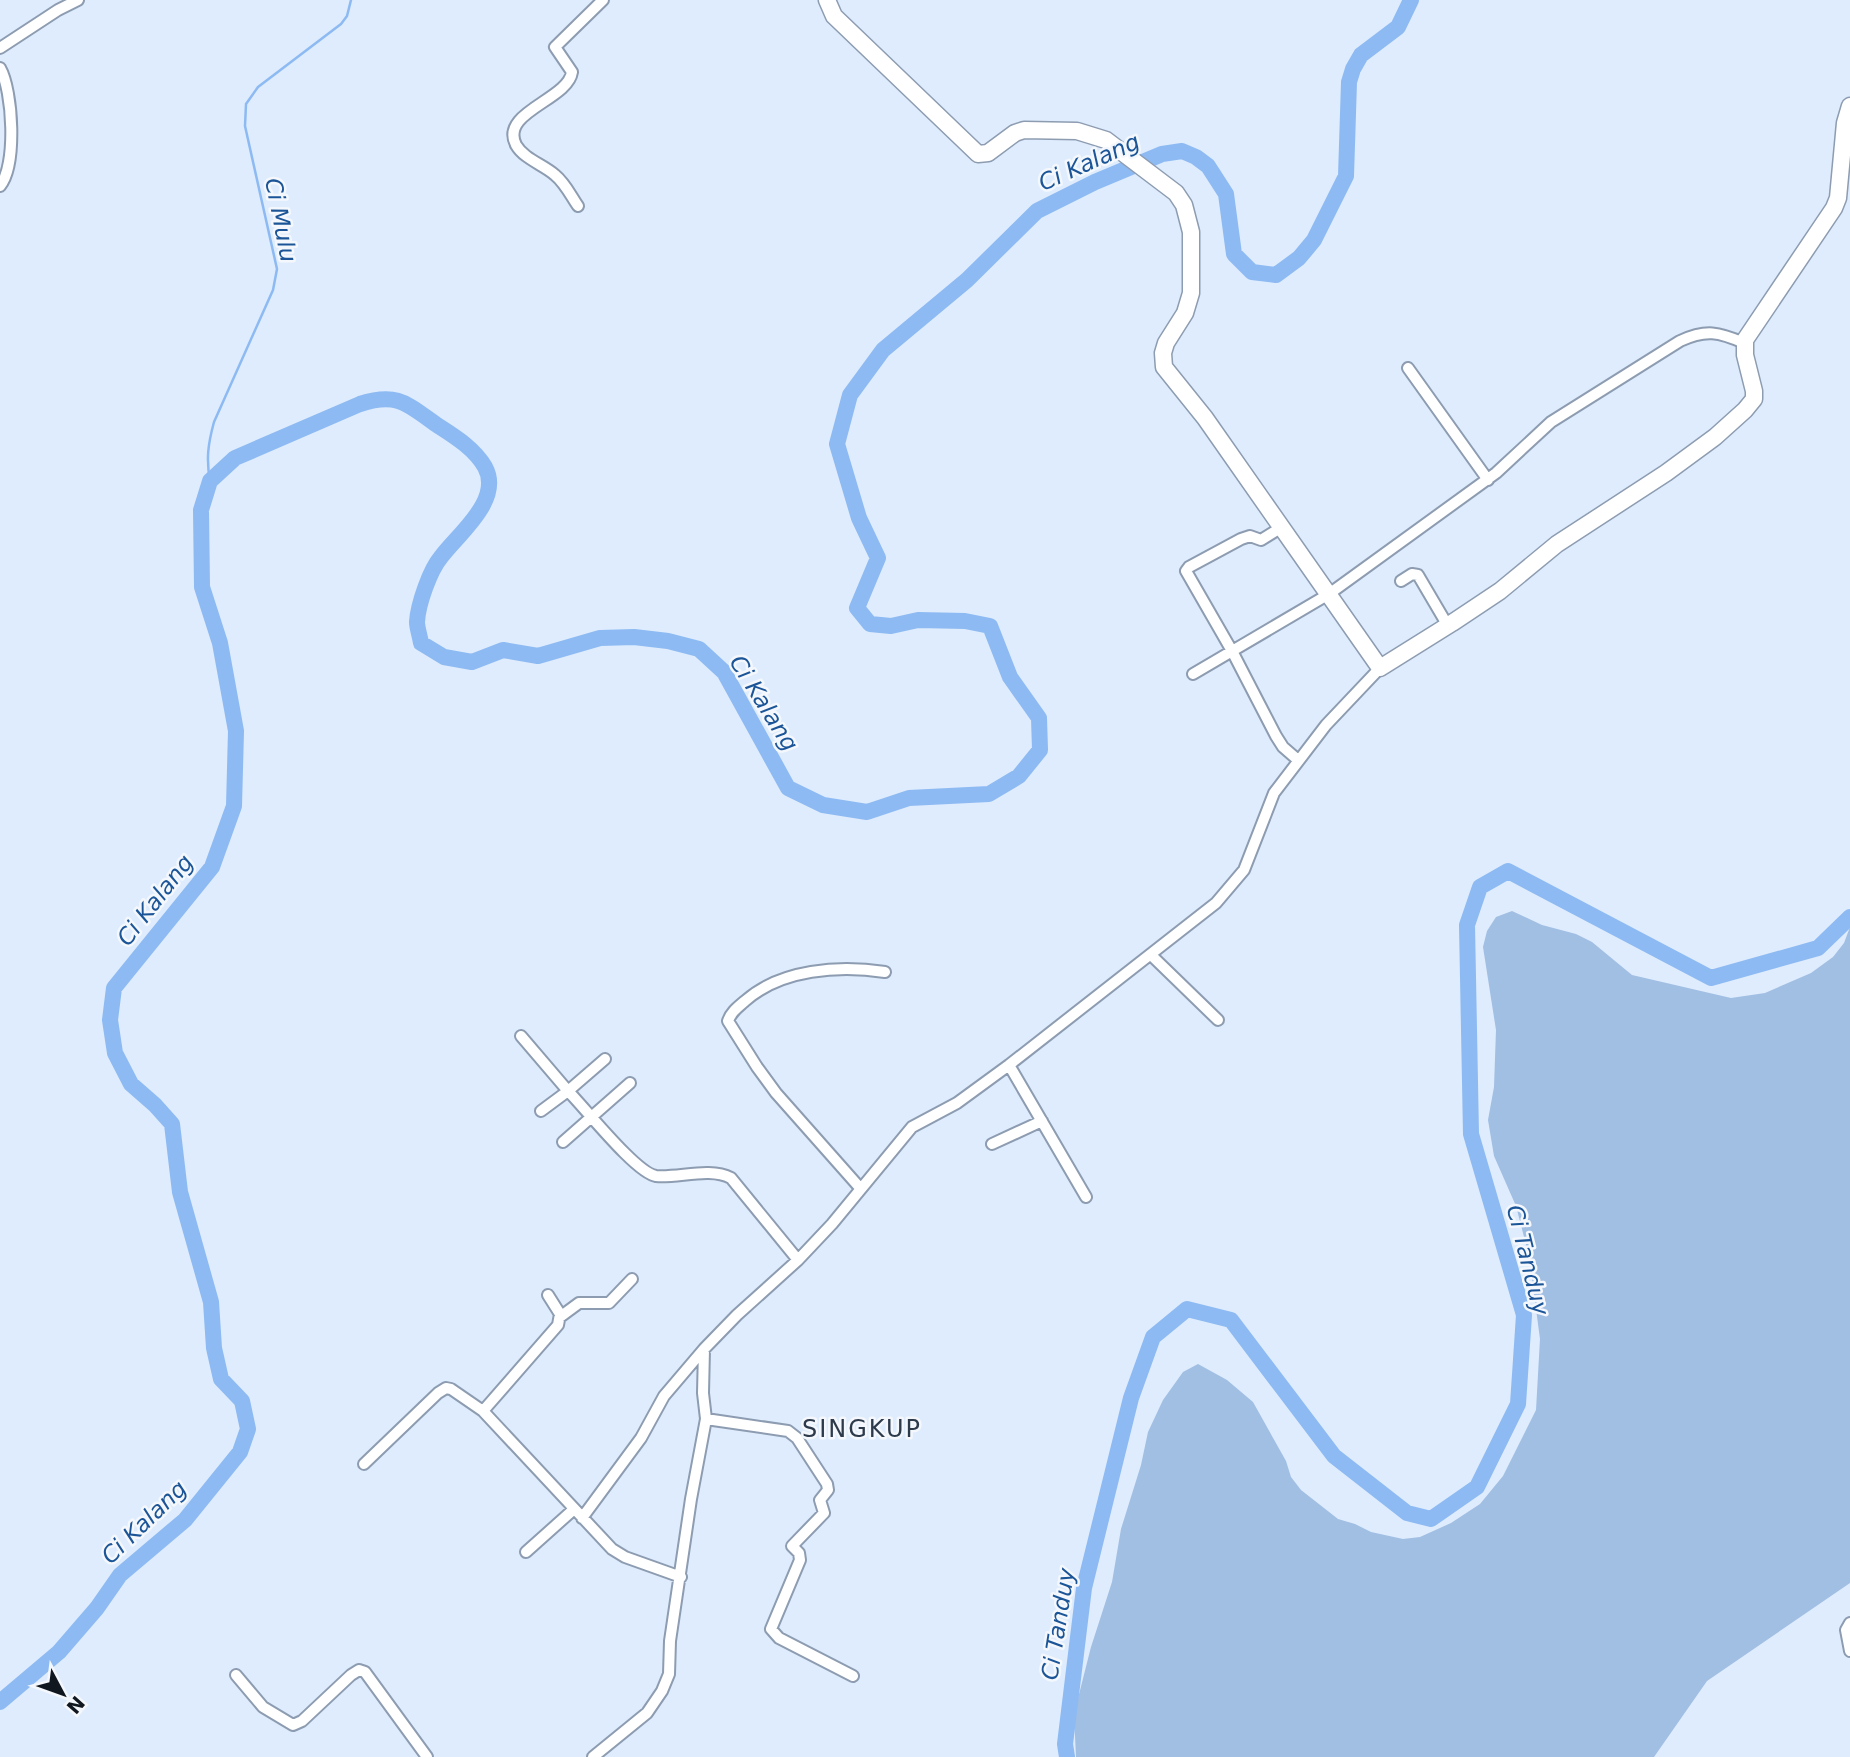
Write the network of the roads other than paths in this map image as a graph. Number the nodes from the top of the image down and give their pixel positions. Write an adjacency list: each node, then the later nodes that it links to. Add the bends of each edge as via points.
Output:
1 (78, 0): 6 (street)
2 (582, 0): 5 (street)
3 (603, 0): 5 (street)
4 (827, 0): 14 (street, via 834,16 978,154 1030,129 1094,135 1176,193 1191,232 1191,293 1185,313 1166,343 1164,367)
5 (592, 9): 10 (street, via 555,47 572,72 571,79 518,122 514,136 522,152 559,178)
6 (0, 48)
7 (0, 68): 9 (street, via 8,89 10,132 8,169)
8 (1850, 106): 11 (street, via 1834,208)
9 (0, 186)
10 (578, 206)
11 (1744, 343): 13 (street, via 1715,333 1680,341 1551,422); 17 (street, via 1754,391 1745,410 1705,444)
12 (1408, 368): 13 (street)
13 (1488, 480): 16 (street)
14 (1282, 527): 16 (street); 18 (street, via 1261,540 1241,538 1186,569)
15 (1401, 582): 17 (street, via 1418,575)
16 (1329, 594): 18 (street); 19 (street)
17 (1448, 626): 19 (street)
18 (1232, 651): 20 (street); 21 (street, via 1276,736)
19 (1380, 668): 21 (street)
20 (1194, 674)
21 (1298, 760): 22 (street, via 1274,793 1244,870 1216,903)
22 (1150, 955): 24 (street); 27 (street)
23 (884, 972): 35 (street, via 836,970 774,982 750,997 728,1021 776,1093)
24 (1218, 1020)
25 (521, 1036): 29 (street)
26 (605, 1059): 29 (street)
27 (1009, 1065): 32 (street); 35 (street, via 957,1103 912,1127)
28 (630, 1083): 31 (street)
29 (568, 1091): 30 (street); 31 (street)
30 (541, 1111)
31 (593, 1116): 33 (street); 37 (street, via 637,1166 650,1174 731,1178)
32 (1042, 1121): 34 (street); 36 (street)
33 (563, 1143)
34 (992, 1144)
35 (861, 1189): 37 (street)
36 (1086, 1198)
37 (798, 1261): 41 (street)
38 (632, 1279): 40 (street, via 609,1303 579,1303)
39 (548, 1296): 40 (street)
40 (560, 1317): 42 (street, via 558,1325)
41 (704, 1349): 43 (street); 45 (street, via 664,1396 641,1438)
42 (483, 1411): 44 (street, via 456,1391 442,1390); 45 (street)
43 (706, 1419): 47 (street); 51 (street, via 788,1432 797,1438 827,1484 820,1500 824,1513 792,1546 801,1556 771,1629)
44 (363, 1464)
45 (578, 1514): 46 (street); 47 (street, via 618,1553)
46 (526, 1552)
47 (681, 1577): 53 (street, via 669,1674 662,1691 639,1721)
48 (1850, 1623): 49 (street, via 1846,1630)
49 (1850, 1651)
50 (236, 1675): 52 (street, via 263,1707 293,1725 351,1675 365,1672)
51 (853, 1676)
52 (427, 1757)
53 (593, 1757)

